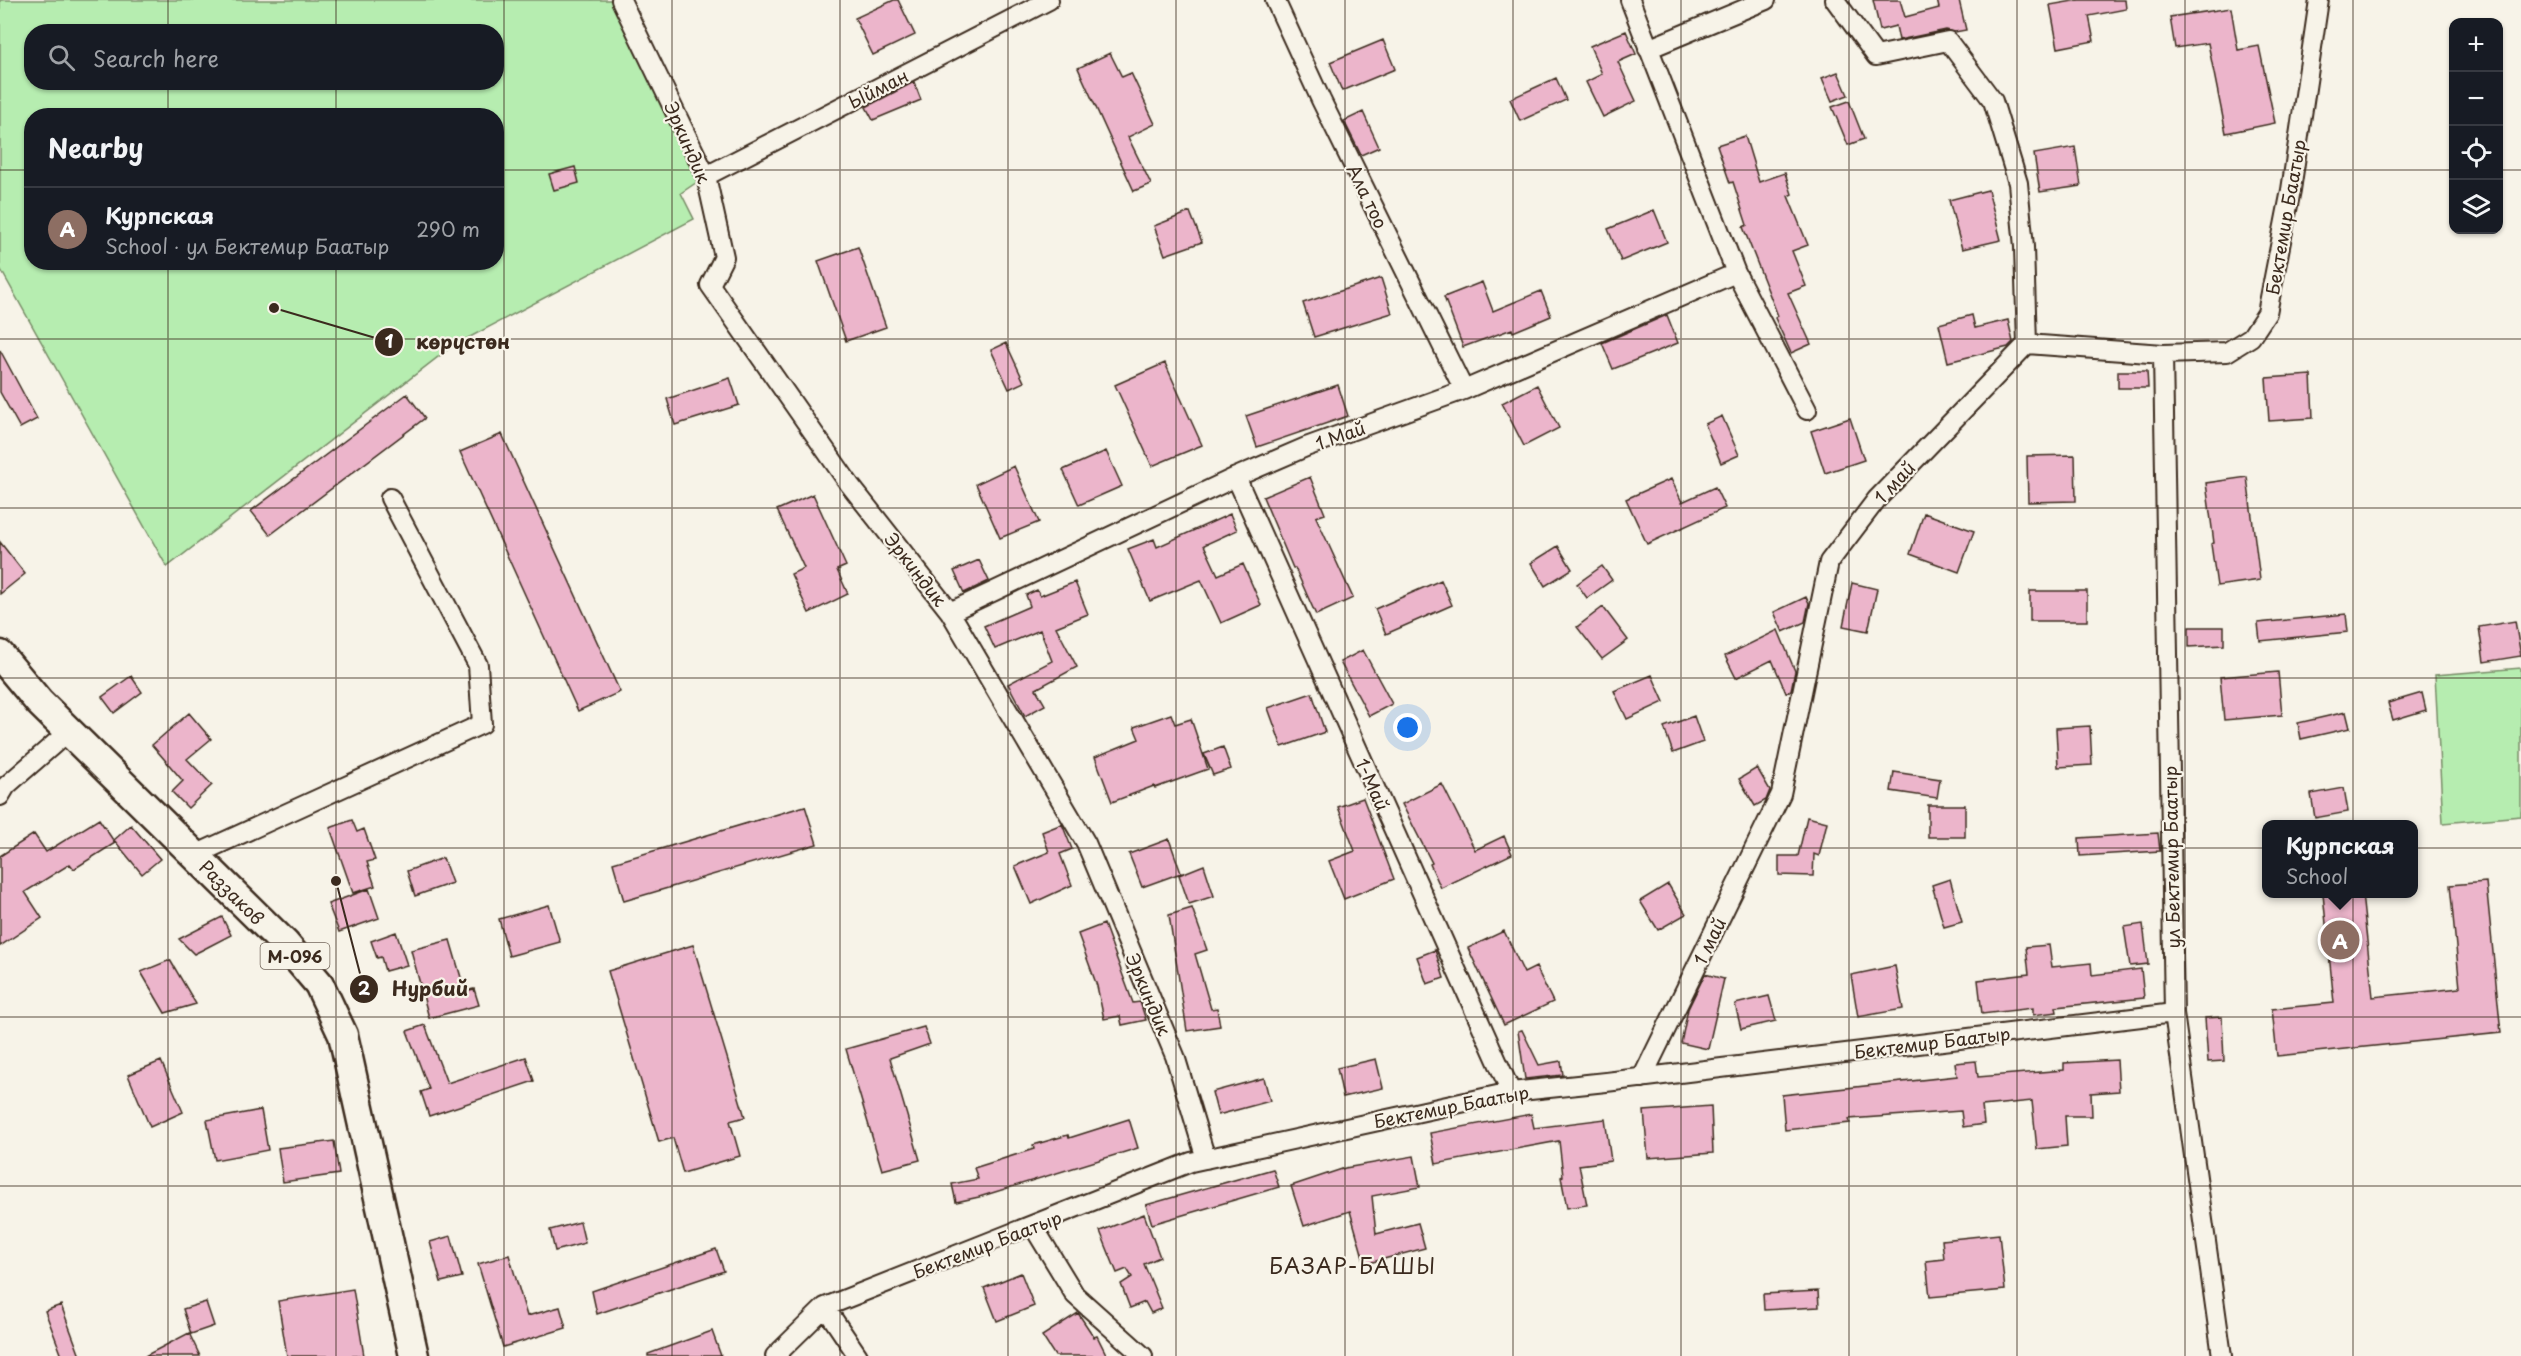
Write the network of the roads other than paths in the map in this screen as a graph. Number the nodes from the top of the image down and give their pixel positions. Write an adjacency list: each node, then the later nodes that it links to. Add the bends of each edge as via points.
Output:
1 (621, 0): 9 (street, Эркиндик)
2 (1049, 0): 9 (street, Ыйман)
3 (1275, 0): 13 (street, Ала тоо)
4 (1630, 0): 8 (street)
5 (1766, 0): 8 (street)
6 (1835, 0): 11 (street, via 1876,56 1948,41 1993,101 2018,183)
7 (2319, 0): 12 (street, Бектемир Баатыр, via 2291,190 2267,313 2251,337 2227,352)
8 (1648, 49): 10 (street)
9 (706, 176): 17 (street, Эркиндик, via 724,257 710,285 850,485)
10 (1736, 273): 13 (street, 1 Май); 14 (street)
11 (2028, 344): 12 (street, Бектемир Баатыр); 23 (street, 1 май, via 1877,499 1829,562 1781,794)
12 (2163, 354): 22 (street, ул Бектемир Баатыр)
13 (1464, 390): 15 (street, 1 Май, via 1306,447)
14 (1807, 410)
15 (1236, 477): 17 (street, 1 Май); 24 (street, 1-Май)
16 (390, 498): 21 (street, via 478,665 482,724)
17 (950, 612): 25 (street, Эркиндик, via 1086,843 1175,1056)
18 (0, 655): 19 (main road, Раззаков / М-096)
19 (69, 732): 20 (street, via 6,786); 21 (main road, Раззаков / М-096)
20 (0, 796)
21 (195, 855): 28 (main road, Раззаков / М-096, via 285,944 319,984 343,1035)
22 (2174, 1013): 23 (street, Бектемир Баатыр); 32 (street, ул Бектемир Баатыр)
23 (1642, 1077): 24 (street, Бектемир Баатыр)
24 (1511, 1092): 25 (street, Бектемир Баатыр)
25 (1206, 1159): 26 (street, Бектемир Баатыр)
26 (1033, 1226): 27 (street, Бектемир Баатыр); 31 (street, via 1076,1295)
27 (825, 1307): 29 (street, Бектемир Баатыр); 30 (street)
28 (414, 1356)
29 (775, 1356)
30 (858, 1356)
31 (1143, 1356)
32 (2222, 1356)

